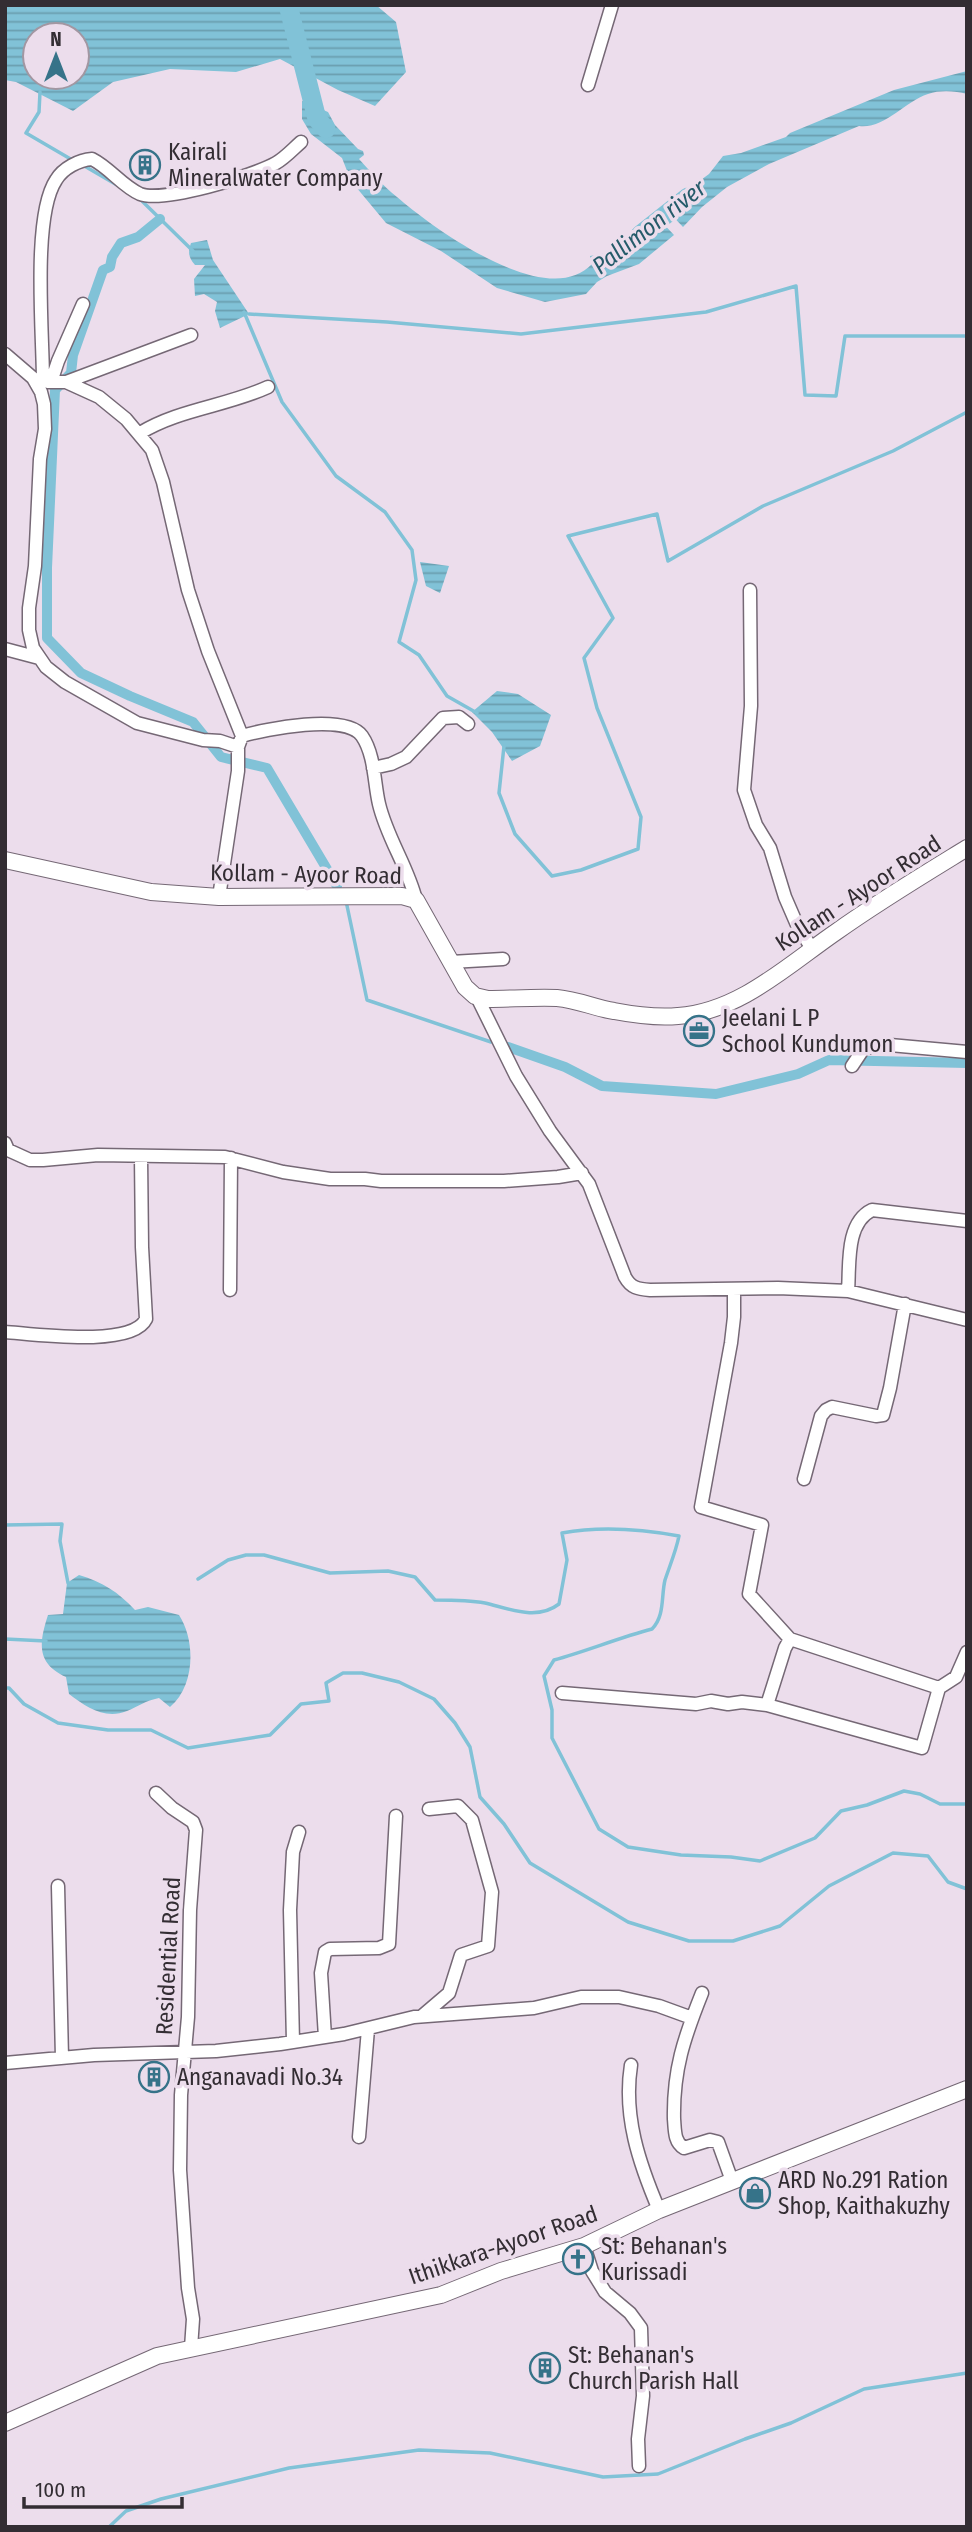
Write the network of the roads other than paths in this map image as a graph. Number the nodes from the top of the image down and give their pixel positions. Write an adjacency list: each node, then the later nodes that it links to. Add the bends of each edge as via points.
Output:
1 (612, 5): 2 (street)
2 (588, 85)
3 (301, 142): 7 (street, via 275,163 242,177 156,197 128,187 96,160 66,168 51,187 45,217 41,290)
4 (83, 304): 7 (street)
5 (191, 335): 7 (street)
6 (5, 354): 7 (street)
7 (52, 381): 9 (street, via 99,397); 12 (street, via 41,392 46,429 29,608 29,630)
8 (268, 387): 9 (street, via 163,421)
9 (140, 433): 14 (street, via 158,466 188,590)
10 (750, 590): 20 (street, via 751,706 744,790 797,927)
11 (5, 649): 12 (street)
12 (39, 657): 14 (street, via 65,681 137,723 208,740)
13 (468, 724): 15 (street, via 459,717 443,718 407,757)
14 (239, 742): 15 (street, via 280,726 344,727 364,738); 18 (street)
15 (373, 768): 19 (street, via 379,805)
16 (967, 848): 20 (main road, Kollam - Ayoor Road)
17 (5, 860): 18 (main road, Kollam - Ayoor Road, via 151,892)
18 (219, 897): 19 (main road, Kollam - Ayoor Road, via 379,894)
19 (416, 900): 22 (main road, Kollam - Ayoor Road)
20 (813, 950): 23 (main road, Kollam - Ayoor Road, via 724,1005 699,1014 647,1016 556,998)
21 (503, 959): 22 (street)
22 (451, 962): 23 (main road, Kollam - Ayoor Road, via 465,988)
23 (477, 997): 29 (street, via 516,1076)
24 (967, 1052): 25 (street, via 890,1045 864,1048)
25 (852, 1066)
26 (5, 1143): 27 (street, via 8,1150 30,1160)
27 (141, 1157): 28 (street); 36 (street, via 143,1327 72,1338)
28 (231, 1158): 29 (street, via 330,1179 504,1181); 31 (street)
29 (582, 1174): 32 (street, via 629,1284 650,1290)
30 (967, 1221): 33 (street, via 872,1210 864,1214 855,1226)
31 (230, 1290)
32 (734, 1290): 33 (street); 38 (street, via 731,1343 701,1507 762,1525 750,1594)
33 (848, 1291): 34 (street)
34 (905, 1304): 35 (street); 37 (street, via 883,1415 825,1409)
35 (967, 1320)
36 (5, 1332)
37 (804, 1479)
38 (790, 1639): 40 (street); 42 (street)
39 (967, 1652): 40 (street, via 956,1676)
40 (939, 1688): 42 (street, via 922,1748)
41 (562, 1693): 42 (street)
42 (766, 1705)
43 (156, 1793): 54 (street, Residential Road, via 193,1822 196,1830)
44 (429, 1809): 49 (street, via 458,1806 472,1820 492,1892 488,1946 461,1955 449,1993)
45 (396, 1816): 52 (street, via 389,1944 325,1952 321,1973)
46 (299, 1832): 53 (street, via 293,1852 290,1910)
47 (58, 1886): 55 (street)
48 (702, 1993): 50 (street)
49 (422, 2016): 50 (street, via 534,2008 581,1997 619,1997); 51 (street)
50 (692, 2018): 60 (street, via 676,2069 676,2139 684,2148 718,2142)
51 (368, 2029): 52 (street); 59 (street)
52 (325, 2037): 53 (street)
53 (293, 2042): 54 (street)
54 (183, 2052): 55 (street); 63 (street, Residential Road, via 180,2170 193,2319)
55 (62, 2058): 56 (street)
56 (5, 2063)
57 (631, 2065): 61 (street, via 630,2115 639,2158)
58 (967, 2088): 60 (main road, Ithikkara-Ayoor Road)
59 (359, 2137)
60 (732, 2181): 61 (main road, Ithikkara-Ayoor Road)
61 (659, 2210): 62 (main road, Ithikkara-Ayoor Road)
62 (584, 2246): 63 (main road, Ithikkara-Ayoor Road, via 441,2295); 65 (street, via 605,2292 640,2328)
63 (191, 2348): 64 (main road, Ithikkara-Ayoor Road, via 157,2356)
64 (5, 2423)
65 (639, 2466)

